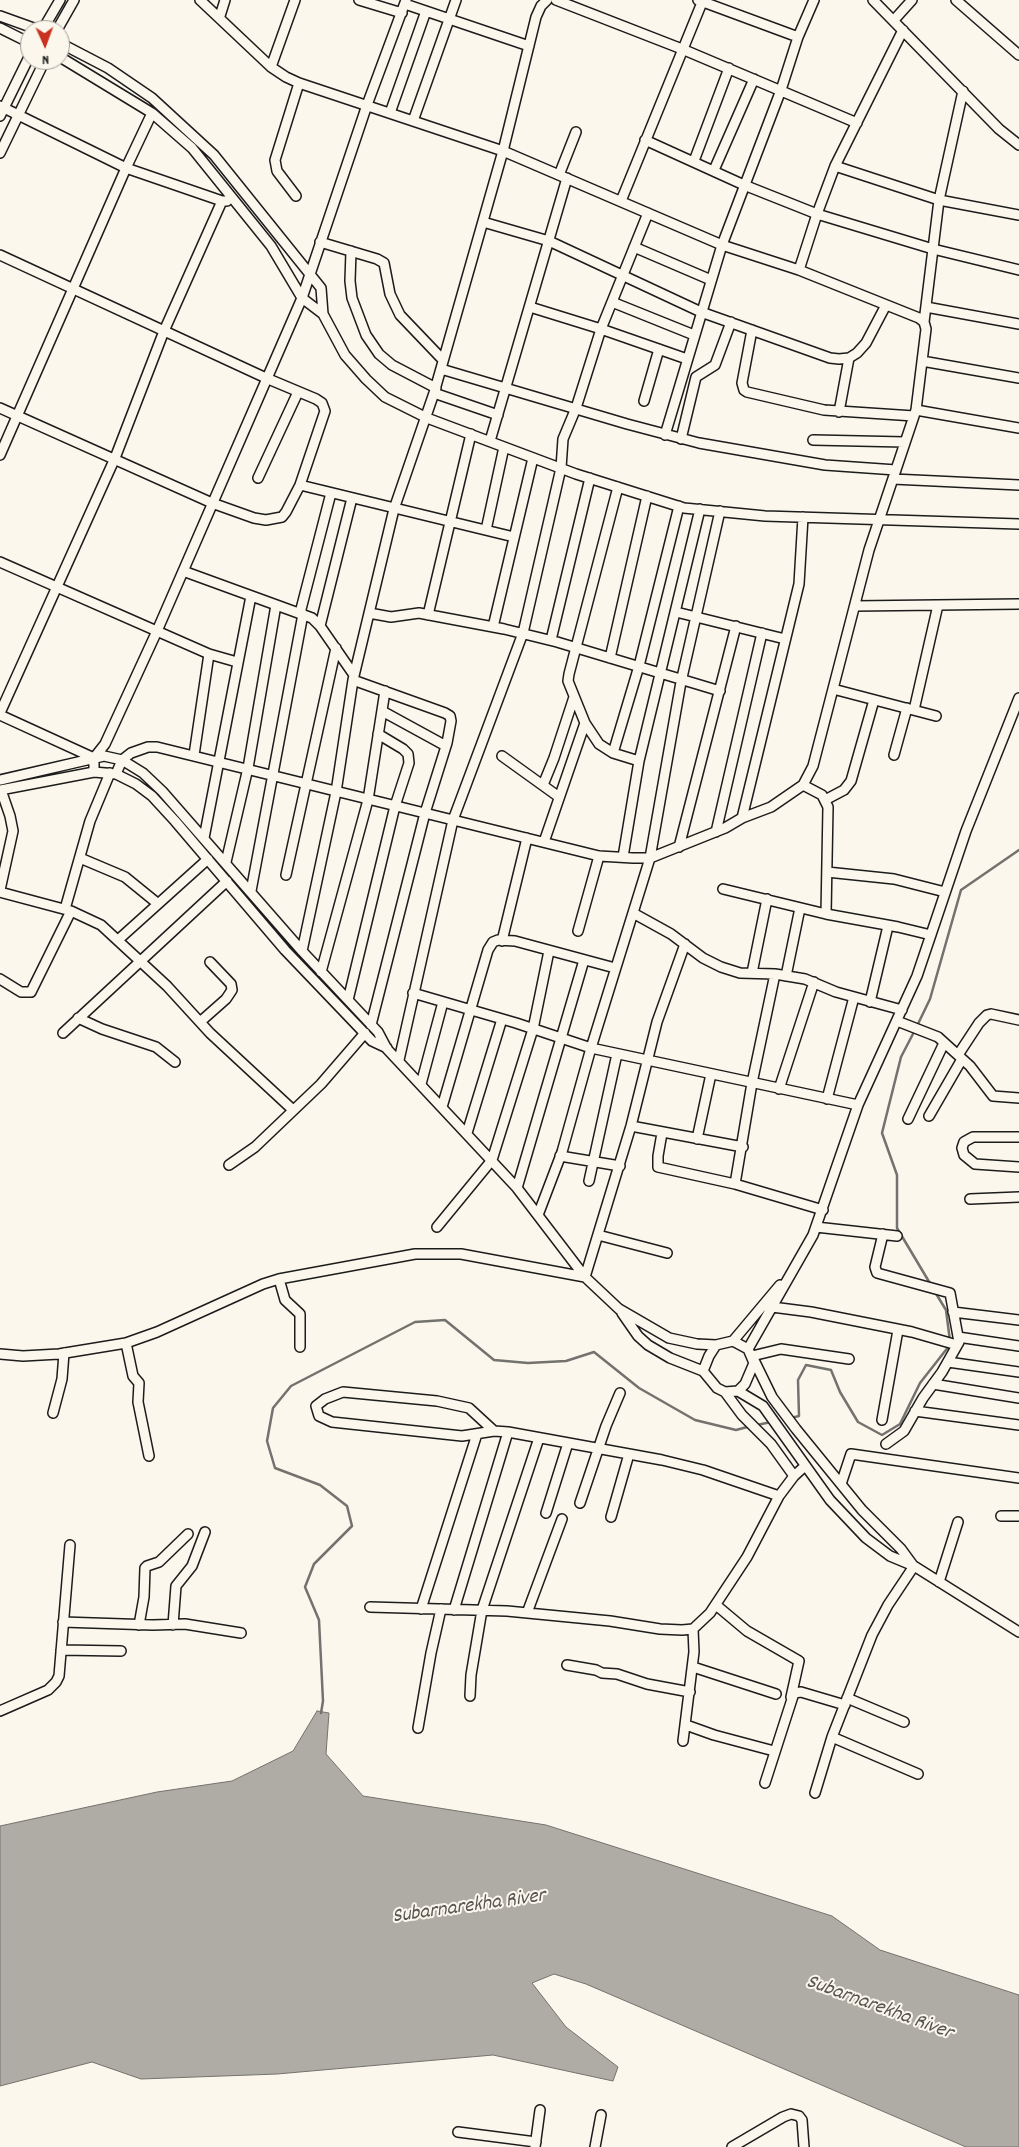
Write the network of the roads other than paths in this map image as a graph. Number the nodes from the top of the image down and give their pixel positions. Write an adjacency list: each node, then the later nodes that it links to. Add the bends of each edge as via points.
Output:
1 (60, 0): 20 (street)
2 (74, 0): 21 (street)
3 (200, 0): 18 (street)
4 (224, 0): 18 (street)
5 (295, 0): 33 (street)
6 (359, 0): 15 (street)
7 (456, 0): 19 (street)
8 (547, 0): 28 (street, via 536,17)
9 (556, 0): 29 (street)
10 (814, 0): 26 (street)
11 (873, 0): 22 (street)
12 (912, 0): 22 (street)
13 (956, 0): 31 (street)
14 (701, 1): 26 (street); 29 (street)
15 (404, 6): 16 (street); 41 (street)
16 (426, 11): 19 (street); 44 (street)
17 (0, 16): 23 (street)
18 (220, 16): 33 (street)
19 (449, 19): 28 (street); 46 (street)
20 (49, 20)
21 (63, 20)
22 (894, 20): 25 (street)
23 (20, 23)
24 (0, 28): 27 (street)
25 (903, 30): 40 (street); 47 (street)
26 (798, 37): 39 (street)
27 (20, 38)
28 (529, 46): 51 (street)
29 (682, 48): 34 (street); 49 (street)
30 (70, 49): 77 (street, via 132,83 183,124 214,154)
31 (1019, 55)
32 (70, 63): 43 (street)
33 (271, 67): 38 (street)
34 (729, 68): 37 (street); 53 (street)
35 (22, 70): 42 (street)
36 (40, 70): 45 (street)
37 (754, 79): 39 (street); 56 (street)
38 (299, 84): 41 (street); 59 (street, via 275,160 277,171)
39 (781, 90): 47 (street); 58 (street)
40 (963, 91): 50 (street); 61 (street)
41 (367, 105): 44 (street); 69 (street)
42 (1, 110): 45 (street)
43 (152, 113): 55 (street); 60 (street, via 192,148)
44 (390, 113): 46 (street)
45 (19, 114): 52 (street); 55 (street)
46 (414, 121): 51 (street)
47 (857, 123): 54 (street)
48 (576, 132): 57 (street)
49 (645, 140): 53 (street); 63 (street)
50 (1019, 145)
51 (503, 151): 57 (street); 67 (street)
52 (0, 153)
53 (694, 161): 56 (street)
54 (835, 166): 61 (street); 65 (street)
55 (126, 168): 62 (street); 80 (street)
56 (714, 170): 58 (street)
57 (563, 176): 63 (street); 68 (street)
58 (744, 185): 65 (street); 70 (street)
59 (296, 196)
60 (234, 200): 62 (street); 81 (street, via 271,246)
61 (939, 200): 66 (street); 72 (street)
62 (222, 201): 93 (street)
63 (621, 201): 64 (street)
64 (648, 213): 70 (street); 71 (street)
65 (817, 214): 72 (street); 75 (street)
66 (1019, 215)
67 (483, 222): 68 (street); 99 (street)
68 (549, 241): 78 (street); 84 (street)
69 (320, 242): 73 (street); 77 (street)
70 (722, 245): 75 (street); 79 (street)
71 (634, 247): 78 (street); 79 (street)
72 (933, 249): 76 (street); 85 (street)
73 (351, 251): 99 (street, via 384,263 390,294 400,315); 103 (street, via 352,298 366,335 379,354 392,365)
74 (0, 255): 80 (street)
75 (799, 270): 83 (street)
76 (1019, 270)
77 (310, 273): 81 (street); 87 (street, via 321,288)
78 (624, 274): 82 (street); 86 (street)
79 (711, 280): 86 (street)
80 (72, 289): 93 (street); 111 (street)
81 (302, 298): 87 (street); 100 (street)
82 (612, 302): 91 (street); 94 (street)
83 (886, 305): 89 (street); 96 (street, via 866,343)
84 (530, 307): 91 (street); 102 (street)
85 (926, 307): 89 (street); 90 (street)
86 (701, 312): 88 (street); 94 (street)
87 (323, 314): 112 (street, via 345,355 366,379 385,396)
88 (731, 322): 92 (street); 116 (street, via 715,366 696,377)
89 (924, 322): 98 (street)
90 (1019, 324)
91 (601, 329): 95 (street); 107 (street)
92 (752, 330): 96 (street, via 830,358); 108 (street, via 742,383 744,390)
93 (164, 331): 100 (street); 122 (street)
94 (694, 335): 97 (street)
95 (659, 350): 97 (street); 105 (street)
96 (849, 358): 108 (street)
97 (687, 360): 115 (street)
98 (922, 361): 101 (street); 109 (street)
99 (442, 364): 102 (street); 103 (street)
100 (266, 378): 104 (street); 135 (street)
101 (1019, 378)
102 (507, 387): 107 (street); 110 (street)
103 (435, 390): 110 (street); 112 (street)
104 (298, 392): 126 (street); 129 (street, via 322,403 325,411)
105 (644, 401)
106 (0, 408): 111 (street)
107 (576, 408): 115 (street); 124 (street, via 563,440)
108 (839, 412): 109 (street)
109 (915, 413): 113 (street); 119 (street)
110 (498, 415): 118 (street)
111 (17, 416): 121 (street); 122 (street)
112 (427, 418): 114 (street); 137 (street)
113 (1019, 428)
114 (471, 434): 118 (street); 142 (street)
115 (665, 435): 116 (street)
116 (681, 439): 125 (street, via 825,465)
117 (813, 440): 119 (street)
118 (490, 441): 120 (street)
119 (905, 442): 125 (street)
120 (504, 447): 123 (street); 144 (street)
121 (0, 455)
122 (115, 458): 135 (street); 148 (street)
123 (533, 458): 124 (street); 145 (street)
124 (560, 468): 127 (street); 164 (street)
125 (896, 470): 128 (street)
126 (258, 478)
127 (590, 478): 131 (street); 166 (street)
128 (893, 479): 130 (street); 141 (street)
129 (300, 485): 132 (street); 135 (street, via 286,512 277,519 254,518)
130 (1019, 485)
131 (618, 487): 133 (street); 167 (street)
132 (331, 493): 134 (street); 156 (street)
133 (647, 496): 136 (street); 170 (street)
134 (352, 498): 137 (street); 159 (street)
135 (212, 502): 147 (street)
136 (679, 506): 138 (street); 172 (street)
137 (394, 509): 142 (street); 155 (street)
138 (700, 509): 139 (street); 154 (street)
139 (720, 511): 140 (street); 158 (street)
140 (803, 517): 141 (street); 165 (street, via 799,584)
141 (880, 520): 143 (street); 153 (street)
142 (451, 522): 144 (street); 157 (street)
143 (1019, 524)
144 (486, 530): 145 (street)
145 (514, 537): 161 (street)
146 (0, 562): 148 (street)
147 (183, 571): 149 (street); 162 (street)
148 (58, 589): 162 (street); 184 (street)
149 (250, 596): 151 (street); 171 (street)
150 (1019, 604): 152 (street)
151 (276, 605): 156 (street); 197 (street)
152 (938, 605): 153 (street); 182 (street)
153 (855, 606): 176 (street)
154 (676, 612): 158 (street); 173 (street)
155 (369, 613): 157 (street, via 391,617 413,613); 174 (street)
156 (302, 614): 159 (street); 200 (street)
157 (428, 615): 161 (street)
158 (696, 618): 160 (street); 175 (street)
159 (320, 626): 168 (street)
160 (736, 626): 163 (street); 178 (street)
161 (493, 627): 164 (street)
162 (157, 631): 169 (street); 193 (street, via 105,744)
163 (762, 633): 165 (street); 214 (street)
164 (523, 634): 166 (street); 213 (street)
165 (785, 639): 212 (street)
166 (550, 640): 167 (street)
167 (575, 647): 170 (street); 179 (street, via 569,674)
168 (336, 648): 174 (street); 202 (street)
169 (209, 654): 171 (street); 191 (street)
170 (610, 658): 172 (street)
171 (237, 662): 195 (street)
172 (639, 666): 173 (street); 189 (street)
173 (662, 673): 175 (street); 196 (street)
174 (354, 677): 177 (street); 206 (street)
175 (682, 679): 178 (street); 222 (street)
176 (833, 689): 181 (street); 204 (street, via 813,766)
177 (385, 691): 183 (street); 188 (street, via 450,716)
178 (720, 691): 218 (street)
179 (574, 697): 186 (street); 203 (street)
180 (1019, 698): 231 (street)
181 (874, 700): 182 (street); 209 (street, via 851,780 844,790)
182 (911, 709): 185 (street); 190 (street)
183 (382, 711): 187 (street); 188 (street)
184 (0, 714): 193 (street)
185 (936, 716)
186 (585, 723): 189 (street, via 599,744); 207 (street)
187 (378, 734): 208 (street); 210 (street, via 408,754)
188 (446, 746): 211 (street)
189 (613, 753): 196 (street)
190 (894, 755)
191 (194, 756): 194 (street, via 148,747); 195 (street)
192 (502, 756): 203 (street)
193 (94, 758): 194 (street, via 104,756); 198 (street); 201 (street)
194 (122, 760): 199 (street); 215 (street, via 143,773 162,791)
195 (220, 761): 197 (street); 215 (street)
196 (639, 761): 221 (street)
197 (248, 768): 200 (street); 224 (street)
198 (94, 772): 199 (street); 205 (street)
199 (113, 773): 220 (street, via 90,821); 223 (street, via 152,796)
200 (272, 775): 202 (street); 230 (street)
201 (0, 780)
202 (305, 784): 206 (street); 226 (street)
203 (543, 785): 207 (street)
204 (803, 785): 209 (street); 212 (street, via 771,807)
205 (0, 790): 229 (street, via 13,831)
206 (336, 792): 208 (street); 244 (street)
207 (559, 798): 217 (street)
208 (368, 800): 210 (street); 250 (street)
209 (825, 800): 225 (street, via 828,816)
210 (395, 806): 211 (street); 258 (street)
211 (425, 813): 213 (street); 268 (street)
212 (742, 818): 214 (street)
213 (453, 820): 216 (street); 256 (street)
214 (716, 832): 218 (street)
215 (204, 838): 224 (street)
216 (527, 838): 217 (street); 242 (street)
217 (544, 842): 219 (street)
218 (679, 847): 222 (street)
219 (598, 856): 221 (street); 239 (street)
220 (80, 858): 233 (street, via 125,877); 235 (street)
221 (623, 858): 222 (street)
222 (650, 858): 236 (street)
223 (208, 859): 227 (street); 233 (street)
224 (226, 862): 230 (street)
225 (827, 872): 231 (street, via 894,879); 237 (street)
226 (286, 875)
227 (227, 881): 246 (street); 271 (street)
228 (723, 889): 232 (street)
229 (0, 891): 235 (street)
230 (251, 891): 244 (street)
231 (945, 892): 240 (street)
232 (767, 899): 234 (street); 251 (street)
233 (157, 903): 241 (street)
234 (800, 908): 237 (street); 253 (street)
235 (68, 910): 241 (street, via 101,925); 254 (street, via 31,992 21,992)
236 (633, 913): 243 (street); 249 (street)
237 (826, 914): 238 (street)
238 (888, 926): 240 (street); 260 (street)
239 (578, 931)
240 (930, 936): 262 (street)
241 (118, 940): 246 (street)
242 (502, 941): 245 (street); 261 (street, via 490,945)
243 (685, 944): 251 (street, via 721,967); 279 (street, via 663,1005)
244 (302, 951): 250 (street)
245 (550, 951): 247 (street); 269 (street)
246 (140, 960): 263 (street); 267 (street)
247 (584, 960): 249 (street); 272 (street)
248 (210, 962): 267 (street, via 231,984 232,990)
249 (615, 968): 274 (street)
250 (321, 972): 258 (street)
251 (752, 973): 252 (street)
252 (775, 974): 253 (street); 282 (street)
253 (786, 976): 255 (street)
254 (0, 979)
255 (814, 982): 257 (street); 284 (street)
256 (413, 993): 259 (street); 278 (street)
257 (854, 997): 260 (street); 286 (street)
258 (348, 1000): 268 (street)
259 (443, 1002): 261 (street); 283 (street)
260 (870, 1002): 262 (street)
261 (471, 1010): 264 (street); 288 (street)
262 (902, 1010): 266 (street)
263 (78, 1018): 270 (street); 280 (street, via 156,1047)
264 (502, 1019): 269 (street); 293 (street)
265 (1019, 1020): 277 (street, via 988,1015 979,1023)
266 (897, 1021): 273 (street); 287 (street)
267 (200, 1022): 289 (street)
268 (371, 1025): 275 (street)
269 (533, 1029): 272 (street); 299 (street)
270 (63, 1033)
271 (364, 1033): 275 (street); 289 (street, via 321,1084)
272 (560, 1039): 274 (street); 306 (street)
273 (941, 1040): 277 (street); 291 (street)
274 (590, 1048): 276 (street); 298 (street)
275 (387, 1049): 278 (street)
276 (617, 1054): 279 (street); 300 (street)
277 (960, 1057): 285 (street, via 993,1096); 290 (street)
278 (399, 1060): 283 (street)
279 (648, 1061): 281 (street); 292 (street)
280 (175, 1062)
281 (711, 1074): 282 (street); 296 (street)
282 (752, 1083): 284 (street); 297 (street)
283 (421, 1084): 288 (street)
284 (779, 1089): 286 (street)
285 (1019, 1098)
286 (827, 1099): 287 (street)
287 (858, 1105): 309 (street)
288 (442, 1107): 293 (street)
289 (293, 1110): 301 (street, via 255,1147)
290 (929, 1116)
291 (908, 1119)
292 (631, 1126): 294 (street); 302 (street)
293 (467, 1133): 299 (street)
294 (662, 1133): 296 (street); 305 (street, via 658,1167)
295 (1019, 1137): 303 (street, via 973,1137 964,1142 962,1148 964,1155 975,1164)
296 (697, 1139): 297 (street)
297 (743, 1147): 305 (street)
298 (560, 1156): 300 (street); 310 (street)
299 (492, 1160): 306 (street); 312 (street)
300 (593, 1162): 302 (street); 304 (street)
301 (228, 1165)
302 (620, 1166): 314 (street)
303 (1019, 1167)
304 (589, 1181)
305 (735, 1184): 309 (street)
306 (517, 1188): 310 (street)
307 (1019, 1197): 308 (street)
308 (970, 1199)
309 (823, 1210): 311 (street)
310 (538, 1215): 318 (street)
311 (816, 1227): 313 (street); 317 (street)
312 (436, 1228)
313 (883, 1234): 315 (street); 322 (street, via 875,1267 877,1273 950,1293)
314 (598, 1235): 316 (street); 318 (street)
315 (898, 1236)
316 (667, 1253)
317 (796, 1266): 321 (street); 325 (street)
318 (586, 1277): 319 (street, via 440,1253 415,1254); 320 (street)
319 (279, 1279): 327 (street); 330 (street, via 285,1300 300,1314)
320 (619, 1308): 328 (street, via 669,1338); 336 (street, via 648,1345)
321 (772, 1308): 324 (street, via 811,1312); 331 (street)
322 (953, 1312): 323 (street); 326 (street)
323 (1019, 1320)
324 (898, 1330): 326 (street); 345 (street)
325 (733, 1341): 328 (street); 331 (street)
326 (958, 1341): 329 (street); 335 (street)
327 (126, 1343): 332 (street); 355 (street, via 132,1375 139,1383 138,1402)
328 (716, 1345): 336 (street)
329 (1019, 1346)
330 (300, 1347)
331 (750, 1352): 334 (street, via 781,1349); 339 (street, via 753,1369); 359 (street, via 772,1396)
332 (64, 1353): 333 (street); 344 (street, via 62,1379)
333 (0, 1354)
334 (849, 1359)
335 (948, 1362): 337 (street); 338 (street)
336 (703, 1371): 340 (street)
337 (1019, 1372)
338 (933, 1384): 342 (street); 343 (street)
339 (738, 1391): 340 (street); 356 (street, via 763,1406)
340 (724, 1392): 357 (street, via 771,1444)
341 (620, 1393): 353 (street)
342 (1019, 1398)
343 (915, 1411): 346 (street); 352 (street, via 904,1431)
344 (53, 1413)
345 (882, 1420)
346 (1019, 1425)
347 (494, 1431): 348 (street); 349 (street); 349 (street, via 469,1408 437,1401 343,1392 316,1406 318,1416 332,1422 462,1436)
348 (508, 1432): 350 (street); 377 (street)
349 (477, 1434): 375 (street)
350 (538, 1438): 351 (street); 378 (street)
351 (568, 1443): 353 (street); 362 (street)
352 (886, 1444)
353 (600, 1449): 354 (street); 361 (street)
354 (629, 1454): 360 (street, via 703,1470); 365 (street)
355 (149, 1456)
356 (805, 1466): 357 (street); 371 (street, via 830,1500 866,1538 890,1556)
357 (794, 1476): 360 (street)
358 (1019, 1478): 359 (street, via 852,1454)
359 (841, 1484): 371 (street)
360 (779, 1496): 373 (street, via 747,1557)
361 (580, 1503)
362 (546, 1513)
363 (1000, 1516): 364 (street)
364 (1019, 1516)
365 (611, 1517)
366 (562, 1519): 379 (street)
367 (958, 1522): 372 (street)
368 (205, 1532): 382 (street, via 192,1566 176,1586)
369 (188, 1534): 381 (street, via 159,1562 145,1568)
370 (70, 1545): 380 (street)
371 (914, 1566): 372 (street); 394 (street, via 880,1617)
372 (939, 1582): 384 (street)
373 (716, 1605): 383 (street); 393 (street, via 747,1631 799,1661)
374 (370, 1607): 375 (street)
375 (421, 1608): 376 (street)
376 (441, 1609): 377 (street); 398 (street)
377 (454, 1610): 378 (street)
378 (482, 1610): 379 (street); 392 (street)
379 (527, 1613): 383 (street, via 660,1629)
380 (63, 1622): 381 (street); 386 (street)
381 (139, 1625): 382 (street)
382 (173, 1625): 385 (street, via 195,1625)
383 (693, 1629): 389 (street)
384 (1019, 1632)
385 (241, 1633)
386 (61, 1650): 387 (street); 395 (street, via 59,1676 53,1686)
387 (121, 1651)
388 (567, 1665): 390 (street)
389 (693, 1667): 390 (street); 391 (street)
390 (690, 1692): 397 (street)
391 (776, 1694)
392 (470, 1696)
393 (791, 1697): 394 (street, via 801,1692); 401 (street)
394 (846, 1702): 396 (street); 399 (street)
395 (0, 1711)
396 (904, 1722)
397 (686, 1725): 400 (street); 401 (street)
398 (418, 1728)
399 (832, 1737): 402 (street); 404 (street)
400 (683, 1741)
401 (774, 1751): 403 (street)
402 (918, 1774)
403 (765, 1783)
404 (814, 1793)
405 (540, 2110): 408 (street)
406 (600, 2115): 409 (street)
407 (458, 2132): 408 (street)
408 (535, 2145)
409 (595, 2147)
410 (732, 2147): 411 (street, via 791,2114 802,2120)
411 (804, 2147)

